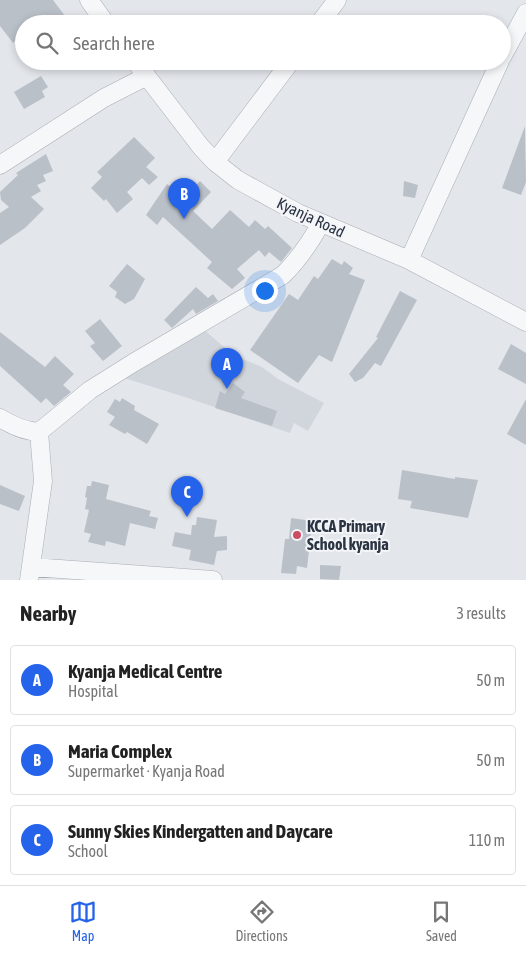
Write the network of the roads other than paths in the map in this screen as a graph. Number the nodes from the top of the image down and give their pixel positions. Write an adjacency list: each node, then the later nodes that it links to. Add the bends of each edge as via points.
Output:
1 (89, 0): 4 (street)
2 (337, 0): 5 (street)
3 (526, 13): 6 (street)
4 (100, 15)
5 (326, 15)
6 (511, 40)
7 (142, 70): 10 (street, Kyanja Road)
8 (284, 70): 11 (street)
9 (496, 70): 14 (street)
10 (147, 76): 11 (street, Kyanja Road); 12 (street, via 104,98)
11 (215, 162): 13 (street, Kyanja Road, via 266,197)
12 (0, 165)
13 (321, 223): 14 (street, Kyanja Road); 17 (street, via 283,275 90,390)
14 (409, 260): 15 (street, Kyanja Road)
15 (526, 322)
16 (0, 418): 17 (street, via 26,431)
17 (39, 432): 18 (street, via 43,481)
18 (30, 573): 19 (street)
19 (213, 580)

